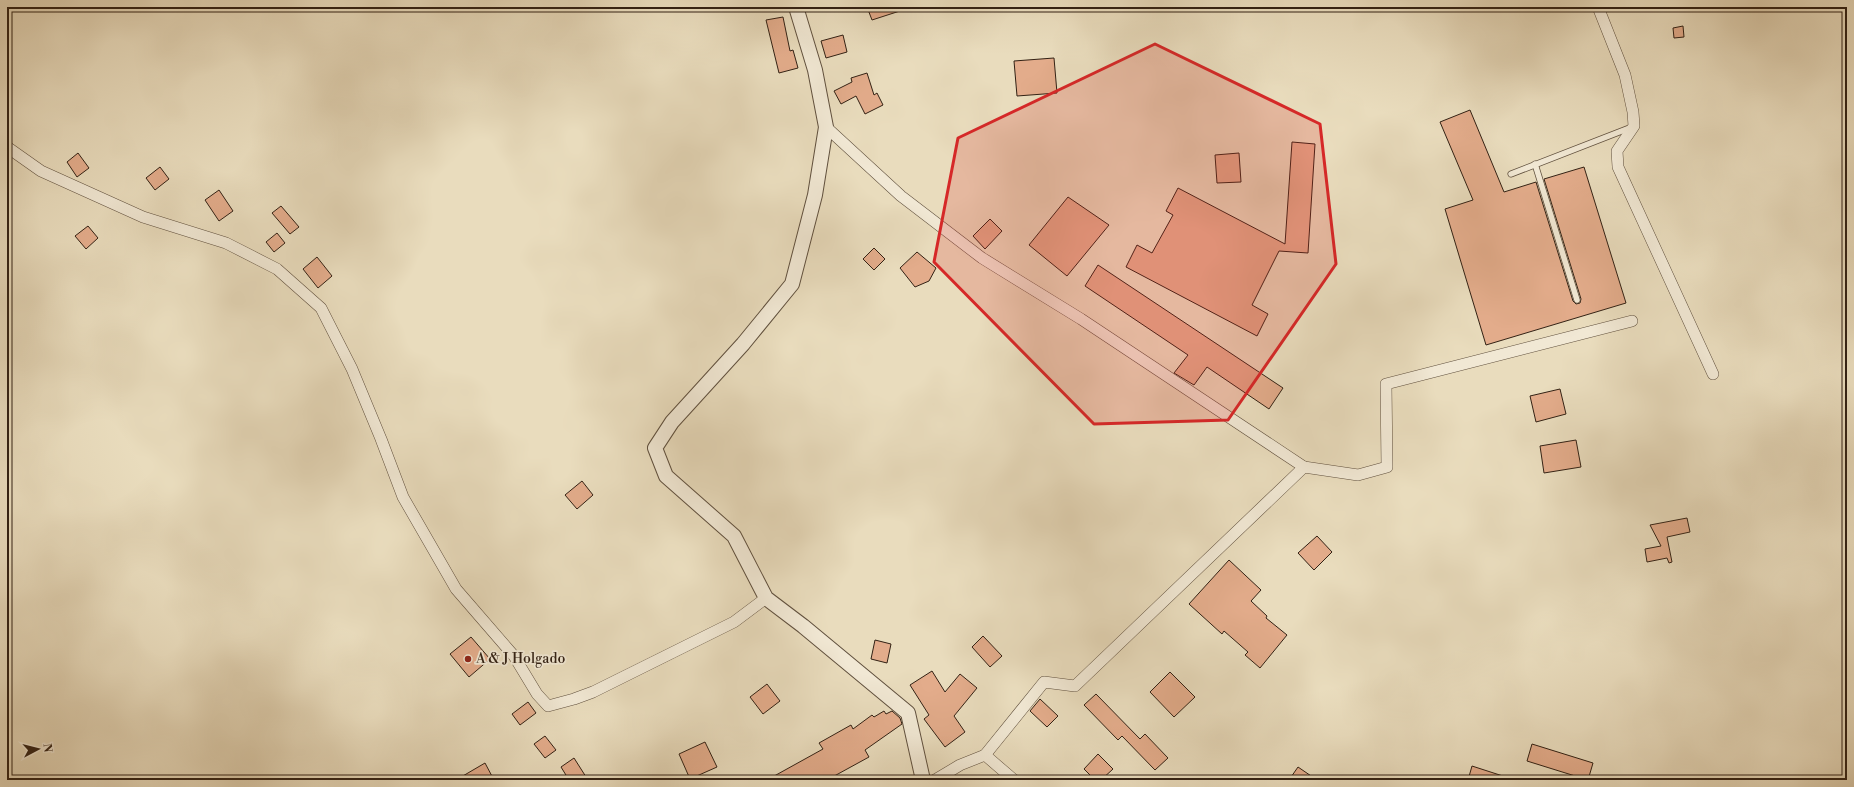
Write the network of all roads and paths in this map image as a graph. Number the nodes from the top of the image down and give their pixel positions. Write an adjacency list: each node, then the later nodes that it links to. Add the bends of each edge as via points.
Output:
1 (796, 7): 4 (street, via 815,70)
2 (1598, 7): 3 (street, via 1625,75)
3 (1634, 126): 6 (lane); 10 (street, via 1617,151 1618,168)
4 (826, 127): 11 (street, via 901,196 982,258 1081,319); 12 (street, via 815,195 792,284 738,350 672,422 655,448 666,476 734,536)
5 (7, 147): 12 (street, via 41,171 143,217 226,243 277,269 321,308 352,369 410,510 456,589 514,656 537,694 548,706 593,692 734,622)
6 (1535, 164): 7 (lane); 8 (lane)
7 (1511, 174)
8 (1577, 300)
9 (1632, 321): 11 (street, via 1386,384 1387,467 1358,475)
10 (1713, 374)
11 (1304, 467): 13 (street, via 1075,686 1044,682)
12 (766, 598): 14 (street, via 908,713)
13 (985, 755): 15 (street, via 960,765); 16 (street)
14 (923, 780)
15 (935, 780)
16 (1014, 780)

